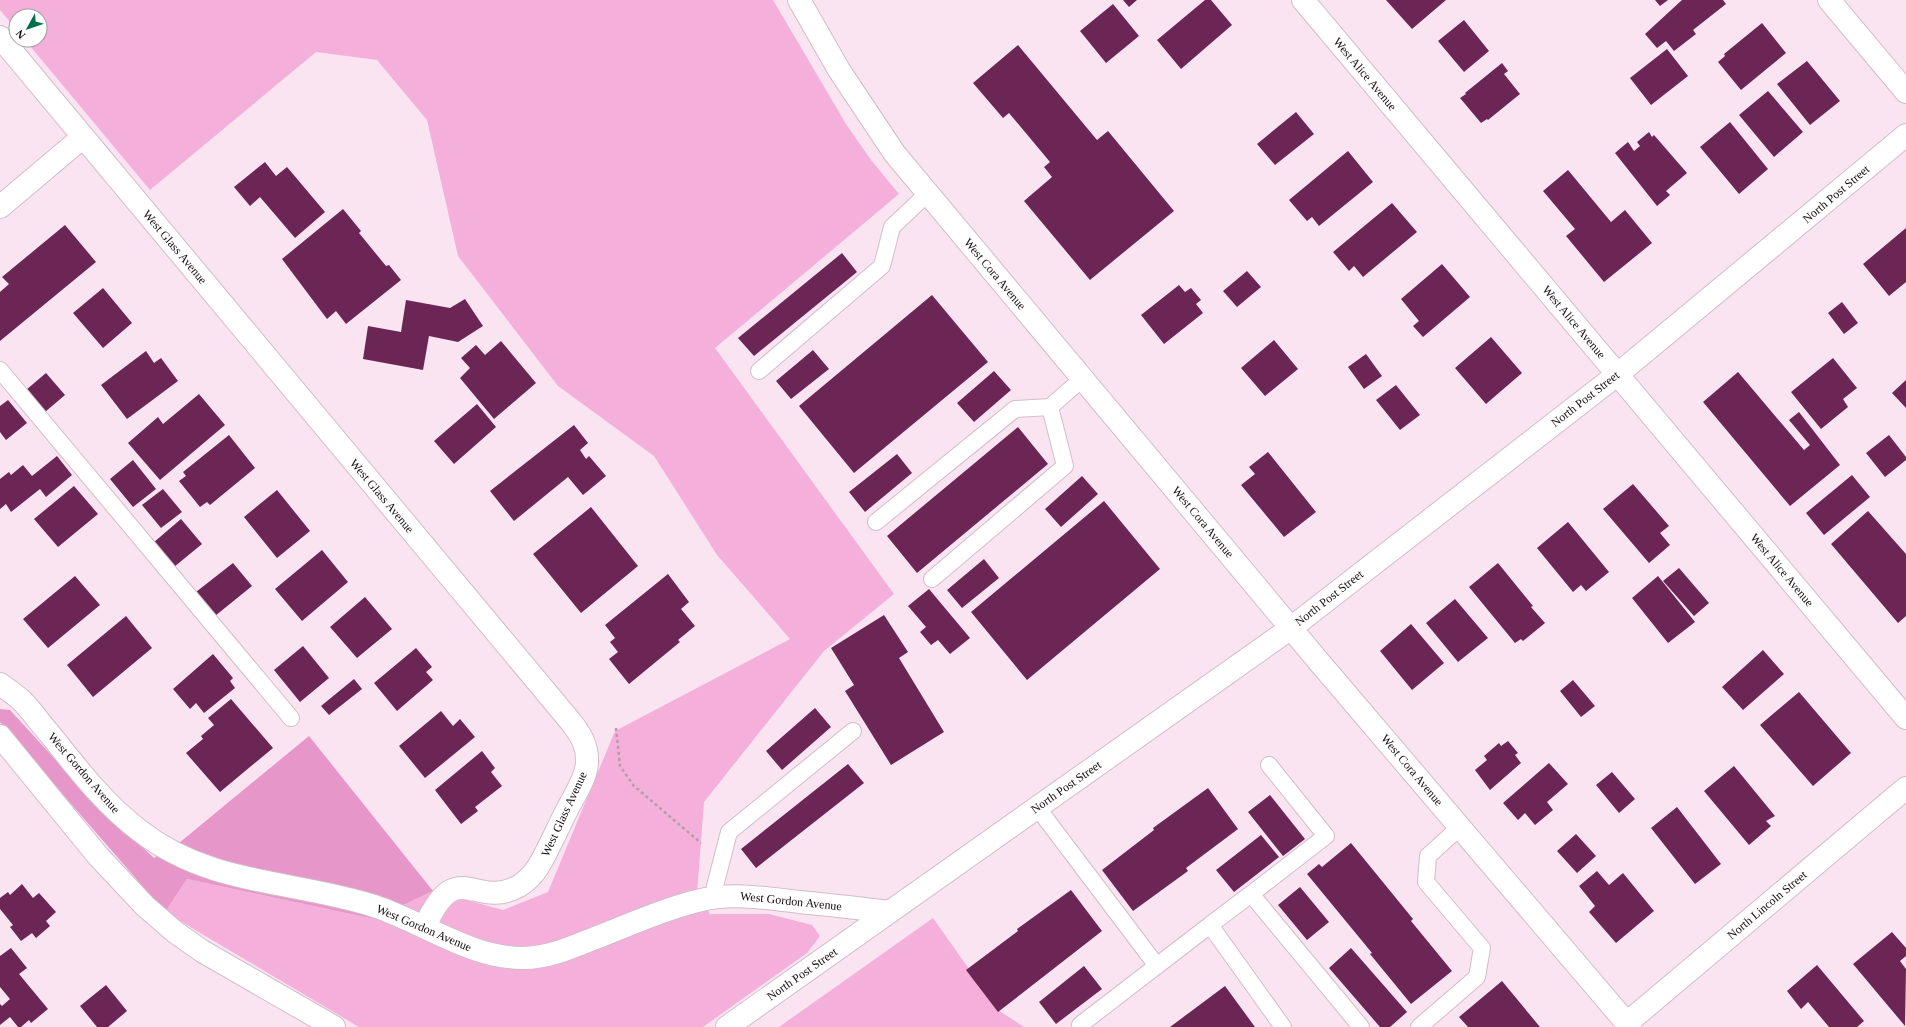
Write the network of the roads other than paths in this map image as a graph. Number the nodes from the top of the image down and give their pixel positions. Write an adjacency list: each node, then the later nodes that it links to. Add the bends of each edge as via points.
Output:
1 (799, 0): 8 (street, West Cora Avenue, via 839,70 887,142)
2 (1303, 0): 12 (street, West Alice Avenue)
3 (1829, 0): 5 (street)
4 (0, 37): 7 (street, West Glass Avenue)
5 (1906, 92)
6 (1906, 136): 12 (street, North Post Street)
7 (82, 137): 9 (street); 30 (street, West Glass Avenue, via 583,739 587,757 584,775 532,876 518,886 499,892 462,887 450,890 436,902)
8 (928, 194): 11 (lane, via 892,226 882,266); 13 (street, West Cora Avenue)
9 (0, 207)
10 (0, 370): 19 (lane)
11 (759, 371)
12 (1618, 374): 17 (street, North Post Street); 20 (street, West Alice Avenue)
13 (1082, 378): 14 (lane); 17 (street, West Cora Avenue)
14 (1050, 407): 15 (lane, via 1015,409); 16 (lane, via 1065,466)
15 (876, 522)
16 (932, 579)
17 (1291, 628): 25 (street, North Post Street); 26 (street, West Cora Avenue)
18 (0, 684): 30 (street, West Gordon Avenue, via 21,700 108,803 141,832 176,854 224,874 350,899)
19 (291, 718)
20 (1906, 718)
21 (853, 732): 28 (lane, via 729,832 715,886)
22 (0, 736): 34 (street, via 98,856 144,906 202,951)
23 (1269, 765): 27 (lane, via 1326,836)
24 (1906, 788): 33 (street, North Lincoln Street)
25 (1037, 807): 29 (street, North Post Street); 32 (lane)
26 (1460, 827): 33 (street, West Cora Avenue); 39 (lane, via 1428,856 1426,882 1482,948 1477,977)
27 (1251, 894): 31 (lane); 38 (lane)
28 (716, 896): 29 (street, West Gordon Avenue, via 749,896); 30 (street, West Gordon Avenue, via 672,908 561,951 523,958 474,949)
29 (889, 912): 35 (street, North Post Street)
30 (425, 926)
31 (1210, 926): 32 (lane); 37 (lane)
32 (1157, 966): 36 (lane, via 1080,1025)
33 (1629, 1025)
34 (334, 1027)
35 (727, 1027)
36 (1081, 1027)
37 (1283, 1027)
38 (1361, 1027)
39 (1419, 1027)

